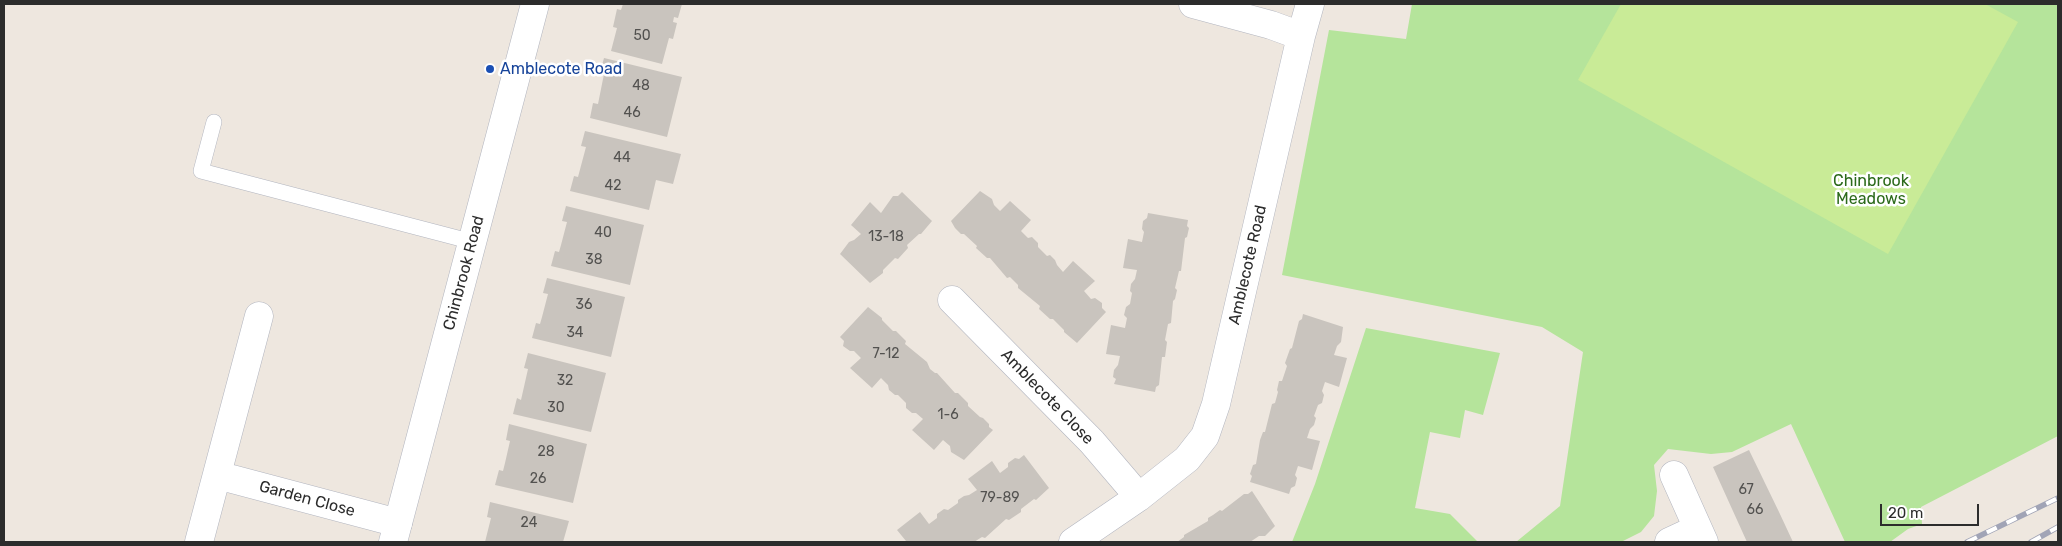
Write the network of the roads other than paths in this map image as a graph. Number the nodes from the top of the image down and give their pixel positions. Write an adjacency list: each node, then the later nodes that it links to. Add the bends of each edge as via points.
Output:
1 (535, 4): 6 (street, Chinbrook Road)
2 (1193, 4): 4 (street)
3 (1310, 4): 4 (street, Amblecote Road)
4 (1301, 36): 11 (street, Amblecote Road, via 1206,436 1195,452)
5 (214, 122): 6 (lane, via 201,171)
6 (473, 242): 12 (street, Chinbrook Road)
7 (952, 300): 11 (street, Amblecote Close, via 1092,442)
8 (259, 316): 9 (street)
9 (217, 475): 12 (street, Garden Close); 14 (street)
10 (1674, 475): 13 (street)
11 (1139, 497): 15 (street, Amblecote Road)
12 (396, 533)
13 (1701, 536): 16 (street)
14 (199, 542)
15 (1073, 542)
16 (1670, 542)

